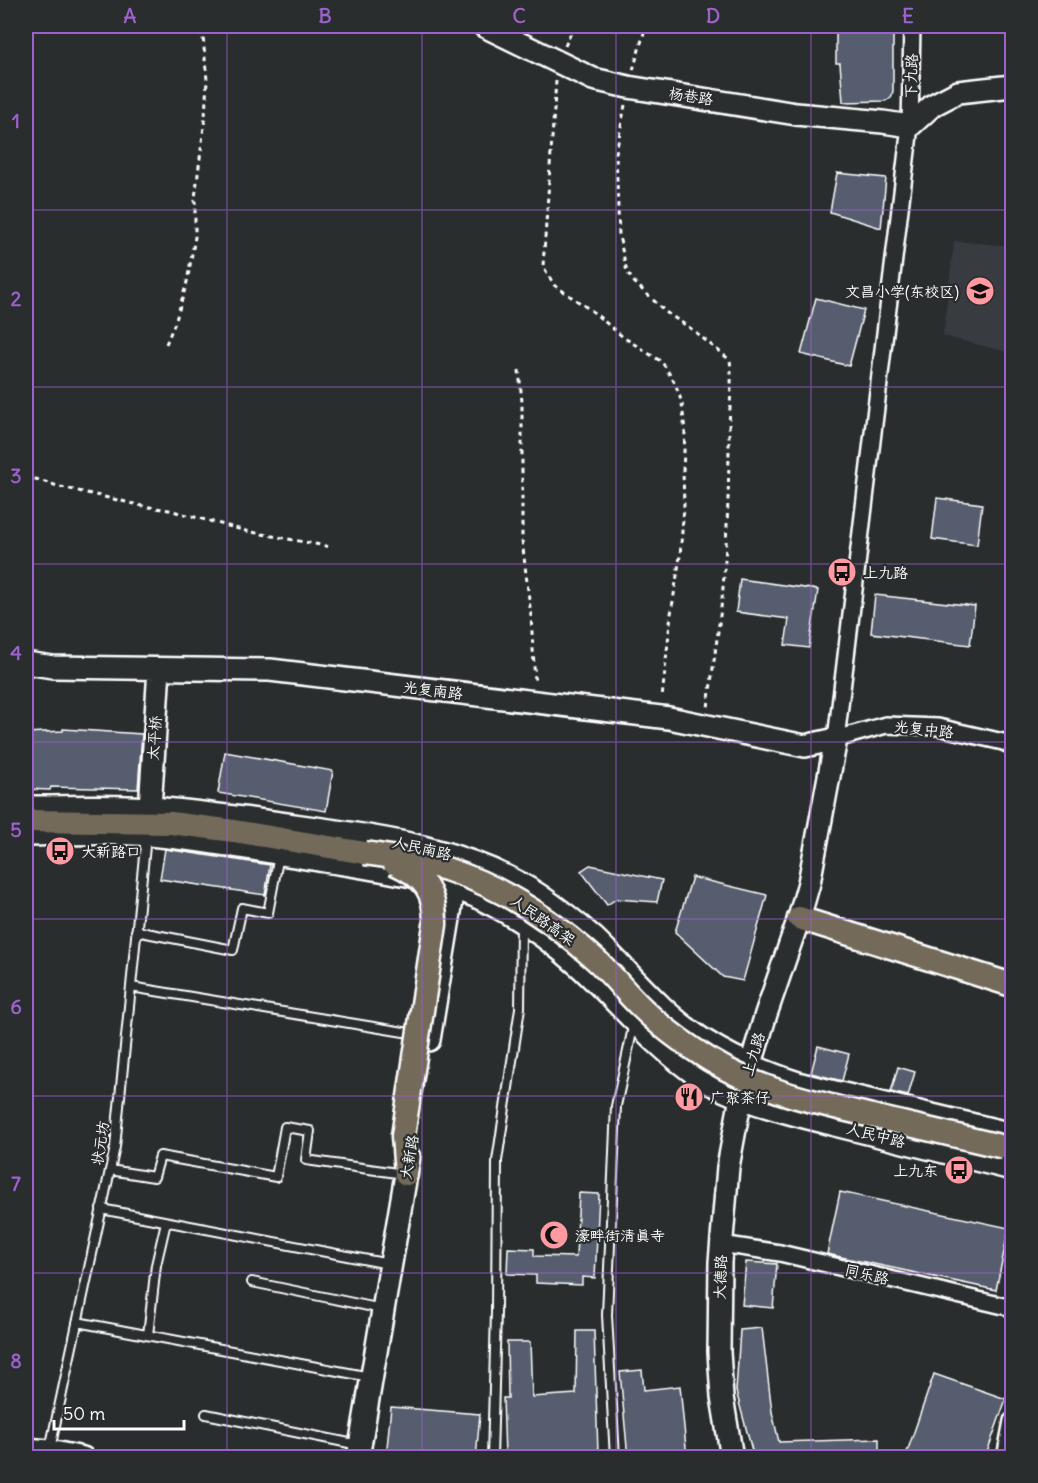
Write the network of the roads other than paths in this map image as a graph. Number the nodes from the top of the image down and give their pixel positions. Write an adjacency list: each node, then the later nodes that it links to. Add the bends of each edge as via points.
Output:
1 (484, 26): 4 (street, 杨巷路, via 593,79 796,114)
2 (912, 26): 4 (street, 下九路)
3 (1012, 86): 4 (street, via 958,92 933,105)
4 (910, 126): 7 (street, 上九路)
5 (26, 663): 6 (street, 光复南路)
6 (159, 669): 7 (street, 光复南路, via 270,670 659,717 806,746); 10 (street, 太平桥)
7 (836, 739): 8 (street, 光复中路, via 886,725 938,727); 18 (street, 上九路)
8 (1012, 746)
9 (26, 807): 10 (street, 人民南路)
10 (150, 808): 16 (street, 人民南路, via 326,830)
11 (26, 821): 14 (main road, 人民路高架, via 171,823)
12 (26, 835): 13 (street, 人民南路)
13 (146, 835): 15 (street, 人民南路); 20 (lane, 状元坊)
14 (365, 852): 27 (main road, 人民路高架, bridge, via 448,870 525,905 589,954 663,1027 710,1060 753,1083 798,1098); 30 (main road, bridge, via 417,877 432,897 435,911 403,1136)
15 (279, 854): 17 (street, 人民南路); 20 (lane, via 268,913 242,908 234,950)
16 (460, 857): 17 (street, 大新路); 25 (street, 人民南路, via 510,878 547,901 591,936 678,1021)
17 (454, 887): 19 (street, 人民南路); 24 (street, 大新路)
18 (799, 918): 21 (main road); 25 (street, 上九路)
19 (522, 921): 23 (street, 人民南路, via 580,968); 47 (lane, via 520,1008 497,1161)
20 (136, 932): 22 (lane, 状元坊)
21 (1012, 985)
22 (131, 987): 24 (lane); 29 (lane, 状元坊)
23 (634, 1022): 26 (street, 人民南路, via 699,1077); 48 (lane, via 615,1117 607,1315)
24 (429, 1036): 30 (street, 大新路)
25 (750, 1065): 26 (street, 上九路); 27 (street, via 774,1076)
26 (741, 1097): 28 (street, 人民中路, via 778,1110); 33 (street, 大德路, via 728,1167)
27 (1010, 1144)
28 (1012, 1169)
29 (110, 1170): 30 (lane, via 154,1177 160,1156 276,1177 285,1127 309,1131 306,1160); 31 (lane, 状元坊)
30 (406, 1174): 34 (street, 大新路)
31 (101, 1209): 32 (lane); 38 (lane, 状元坊)
32 (166, 1222): 34 (lane); 39 (lane, via 156,1265)
33 (721, 1244): 36 (street, 同乐路, via 780,1253); 49 (street, 大德路, via 719,1352)
34 (391, 1264): 37 (street, 大新路)
35 (252, 1282): 37 (lane)
36 (1012, 1308)
37 (383, 1309): 40 (street, 大新路)
38 (77, 1322): 39 (lane); 44 (lane, 状元坊)
39 (148, 1335): 40 (lane)
40 (371, 1378): 45 (street, 大新路)
41 (206, 1414): 45 (lane)
42 (1012, 1421): 50 (street)
43 (26, 1449): 44 (street)
44 (50, 1451): 46 (street)
45 (359, 1451)
46 (83, 1458)
47 (492, 1458)
48 (615, 1458)
49 (732, 1458)
50 (1005, 1458)

